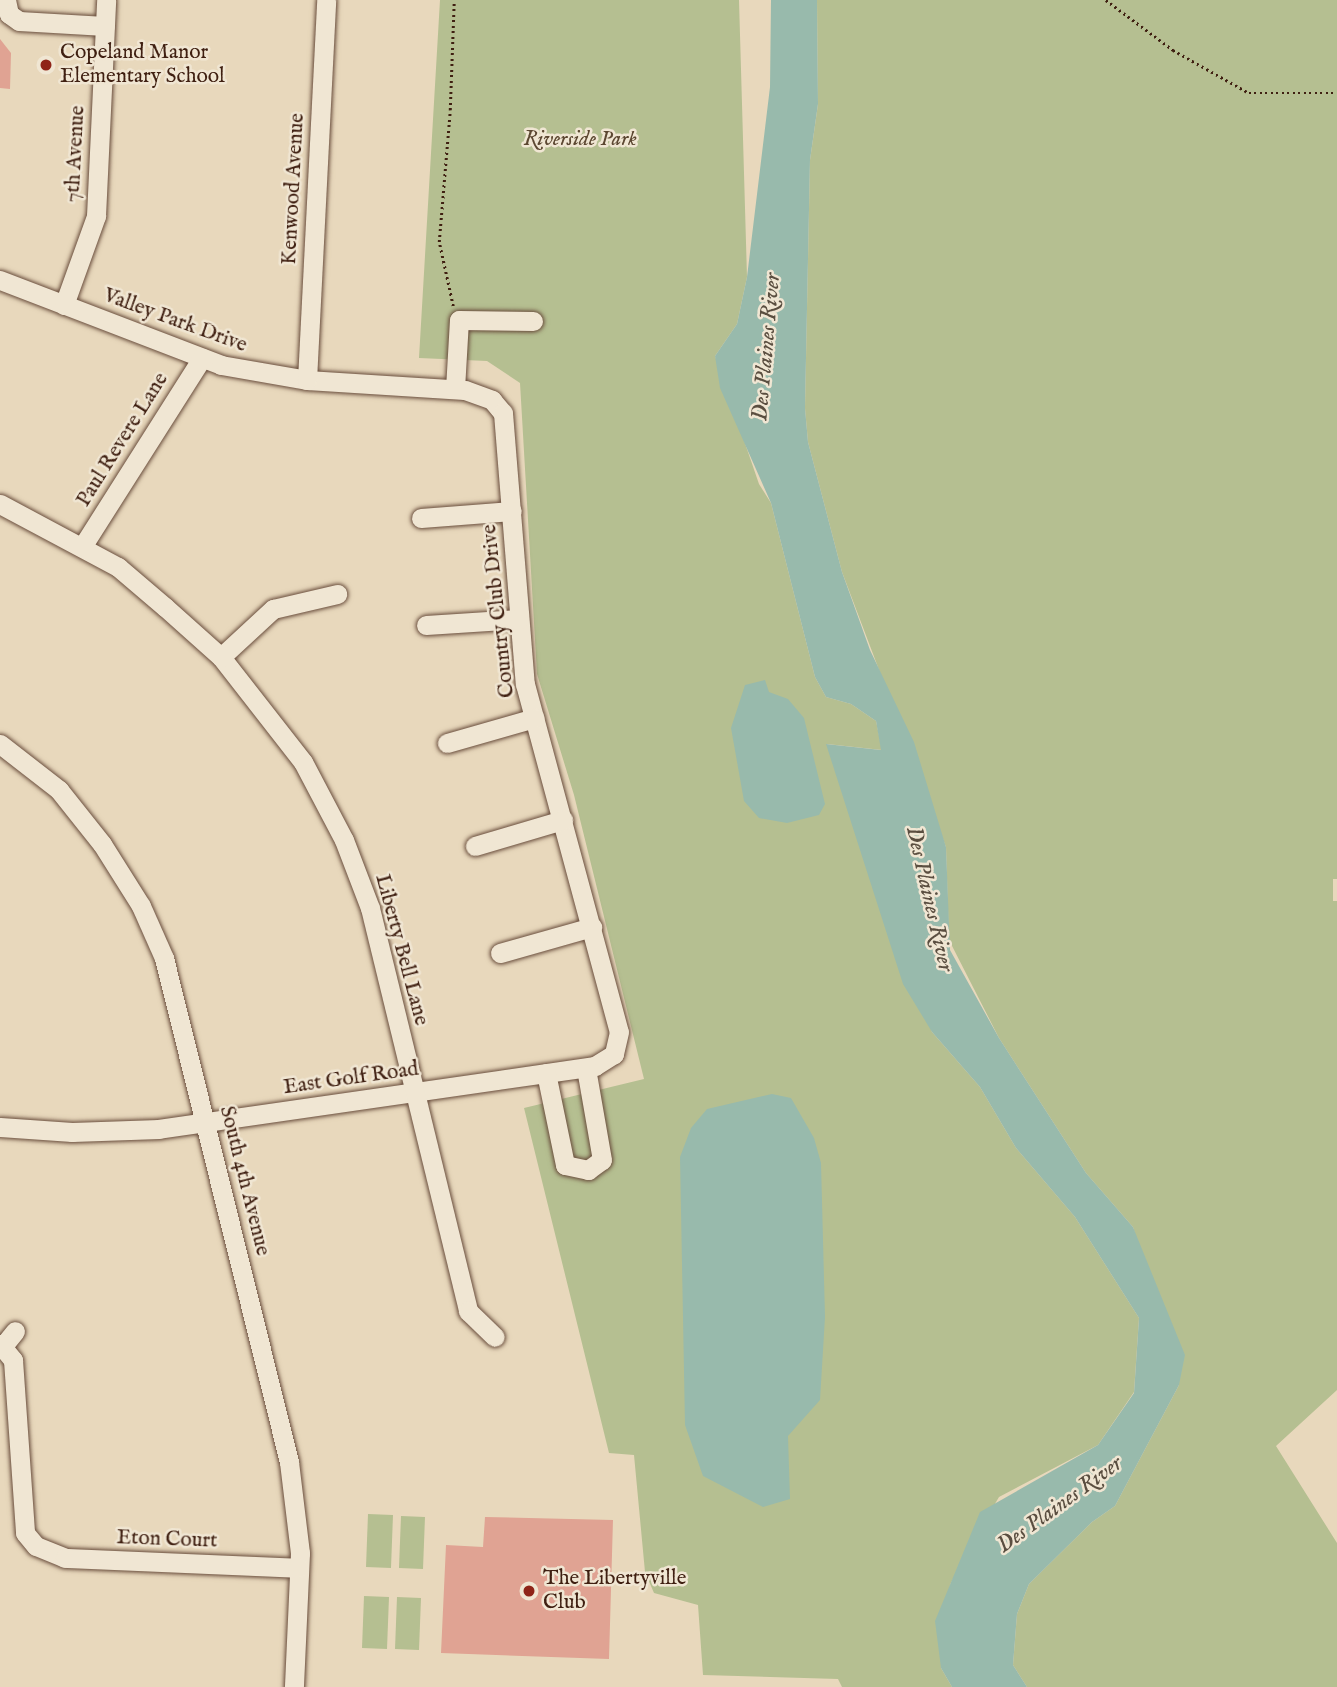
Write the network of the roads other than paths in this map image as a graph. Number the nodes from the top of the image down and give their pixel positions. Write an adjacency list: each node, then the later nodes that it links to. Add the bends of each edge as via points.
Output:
1 (6, 0): 4 (street, via 9,14 19,21)
2 (106, 0): 4 (street, 7th Avenue)
3 (326, 0): 9 (street, Kenwood Avenue)
4 (105, 26): 6 (street, 7th Avenue, via 96,216)
5 (0, 280): 6 (street, Valley Park Drive)
6 (64, 305): 8 (street, Valley Park Drive)
7 (533, 321): 10 (street, via 459,320)
8 (202, 358): 9 (street, Valley Park Drive, via 258,374); 14 (street, Paul Revere Lane)
9 (307, 380): 10 (street, Valley Park Drive)
10 (460, 390): 12 (street, Country Club Drive, via 492,400 503,414)
11 (0, 504): 14 (street, Liberty Bell Lane)
12 (512, 511): 13 (street); 16 (street, Country Club Drive)
13 (421, 517)
14 (82, 547): 18 (street, Liberty Bell Lane, via 118,567)
15 (337, 594): 18 (street, via 273,609)
16 (519, 619): 17 (street); 19 (street, Country Club Drive, via 525,684)
17 (426, 625)
18 (221, 657): 29 (street, Liberty Bell Lane, via 303,761 344,840 370,908)
19 (535, 718): 20 (street); 22 (street, Country Club Drive)
20 (447, 743)
21 (0, 744): 30 (street, South 4th Avenue, via 59,790 102,844 141,906 164,958)
22 (563, 820): 23 (street); 24 (street, Country Club Drive)
23 (475, 846)
24 (592, 928): 25 (street); 26 (street, Country Club Drive)
25 (500, 953)
26 (602, 966): 27 (street, East Golf Road, via 618,1044 607,1060)
27 (586, 1068): 28 (street, East Golf Road); 28 (street, via 602,1160 587,1170 565,1165)
28 (546, 1073): 29 (street, East Golf Road)
29 (416, 1092): 30 (street, East Golf Road); 32 (street, Liberty Bell Lane, via 468,1311)
30 (206, 1122): 31 (street, East Golf Road, via 72,1132); 34 (street, South 4th Avenue, via 289,1462)
31 (0, 1126)
32 (495, 1337)
33 (6, 1340): 34 (street, Eton Court, via 13,1360 24,1533 36,1546 65,1558)
34 (299, 1568): 35 (street, South 4th Avenue)
35 (294, 1687)

